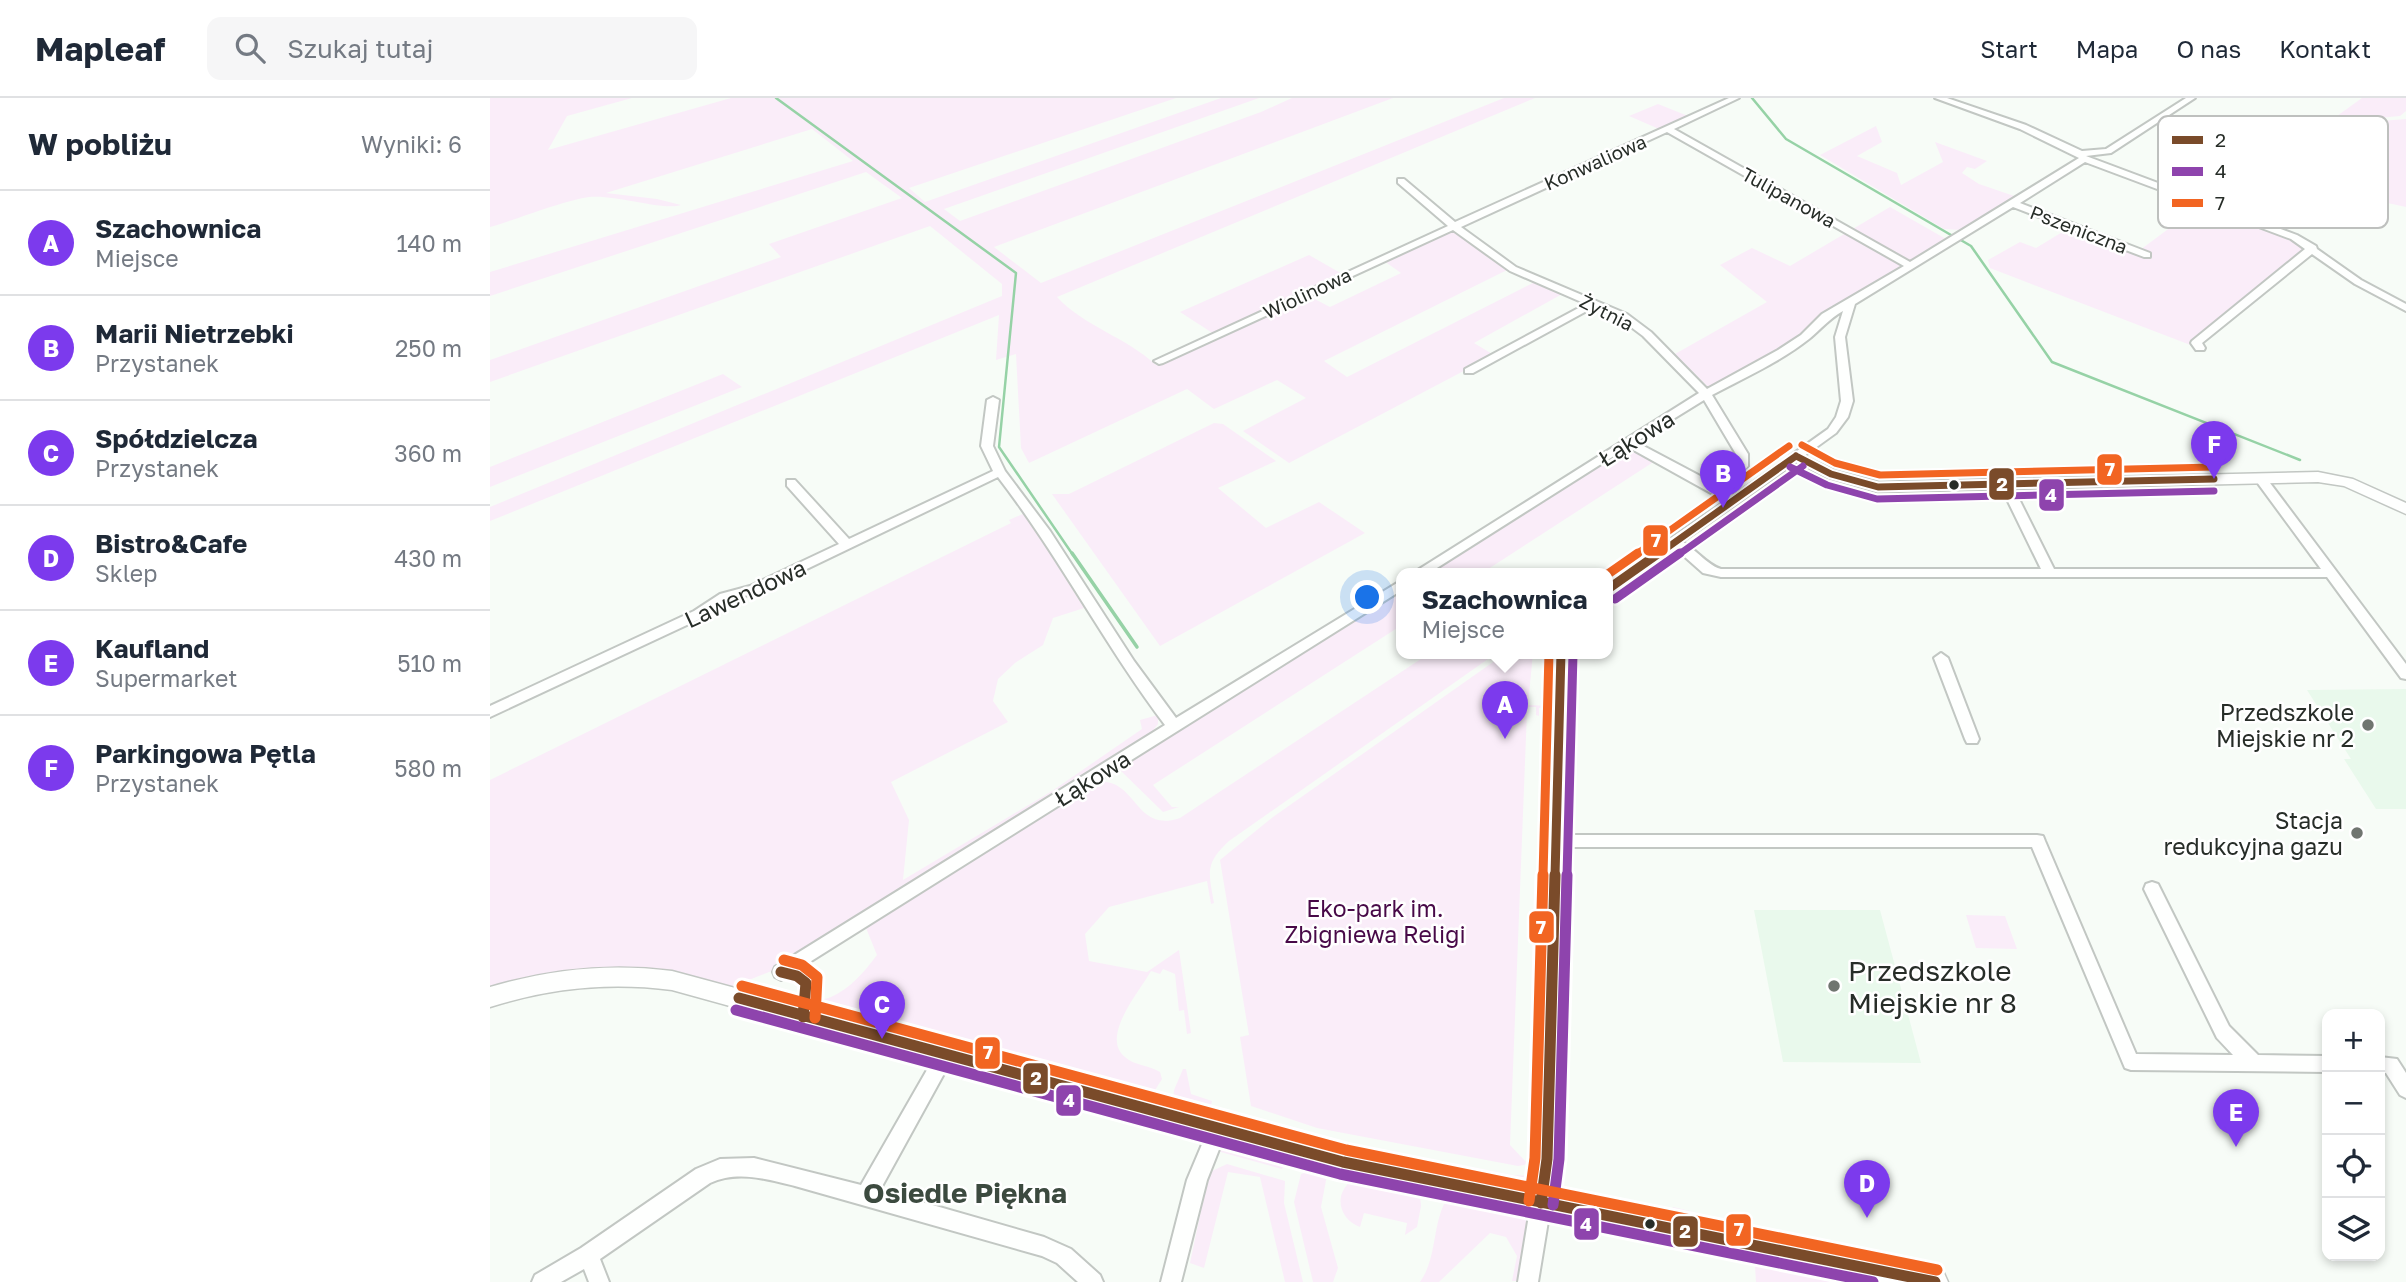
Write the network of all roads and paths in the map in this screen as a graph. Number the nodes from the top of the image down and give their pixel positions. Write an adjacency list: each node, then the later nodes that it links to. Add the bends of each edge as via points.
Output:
1 (1735, 98): 6 (street, Konwaliowa)
2 (1939, 98): 7 (street, via 2023,127)
3 (2191, 98): 4 (street)
4 (2163, 116)
5 (2158, 119): 7 (street, via 2108,151)
6 (1668, 129): 11 (street, Konwaliowa); 15 (street, Tulipanowa)
7 (2082, 156): 9 (street); 10 (street, Łąkowa)
8 (1401, 181): 11 (street, Żytnia)
9 (2158, 184)
10 (2012, 203): 14 (street, Pszeniczna); 15 (street, Łąkowa)
11 (1455, 226): 16 (street, Żytnia, via 1513,269); 20 (street, Wiolinowa)
12 (2271, 228): 13 (street)
13 (2313, 248): 18 (street, via 2358,282); 19 (street, via 2196,343)
14 (2147, 254)
15 (1909, 265): 17 (street, Łąkowa)
16 (1595, 303): 21 (street); 22 (street, Żytnia, via 1647,334)
17 (1850, 303): 22 (street, Łąkowa, via 1782,352); 25 (street, via 1840,337 1847,401 1842,417 1832,431)
18 (2406, 307)
19 (2200, 348)
20 (1160, 361)
21 (1469, 371)
22 (1706, 394): 24 (street, Łąkowa); 30 (street, Żytnia, via 1742,454 1742,466)
23 (993, 400): 26 (street, via 987,446)
24 (1627, 442): 30 (street); 34 (street, Łąkowa)
25 (1796, 456): 29 (street, via 1831,474 1878,487); 30 (street)
26 (1000, 472): 33 (street, Lawendowa); 43 (street, via 1144,689)
27 (2260, 478): 29 (street); 31 (street, via 2318,477 2348,482); 36 (street)
28 (791, 483): 33 (street)
29 (2006, 485): 35 (street)
30 (1728, 497): 32 (street)
31 (2406, 509)
32 (1674, 542): 35 (street, via 1707,570 1721,573); 37 (street)
33 (847, 545): 42 (street, Lawendowa, via 754,589 725,597 699,614)
34 (1427, 568)
35 (2050, 573): 36 (street)
36 (2332, 573): 41 (street)
37 (1613, 585)
38 (1396, 588): 43 (street, Łąkowa)
39 (1941, 658): 44 (street)
40 (1560, 659): 45 (street)
41 (2406, 674)
42 (490, 712)
43 (1174, 726): 47 (street, Łąkowa)
44 (1972, 739)
45 (1555, 841): 50 (street, via 2037,841 2131,1062); 56 (street, via 1547,1159)
46 (2152, 889): 50 (street, via 2223,1032)
47 (781, 972)
48 (490, 997): 49 (street, via 554,981 655,976)
49 (945, 1055): 54 (street); 55 (street)
50 (2254, 1063): 51 (street)
51 (2322, 1064)
52 (2385, 1065): 53 (street, via 2391,1065)
53 (2406, 1089)
54 (1218, 1129): 56 (street, via 1332,1159); 61 (street, via 1198,1180)
55 (866, 1196): 57 (street, via 754,1167 720,1168); 60 (street, via 1044,1247 1064,1256)
56 (1541, 1203): 62 (street); 63 (street)
57 (588, 1255): 58 (street); 59 (street)
58 (542, 1282)
59 (599, 1282)
60 (1093, 1282)
61 (1171, 1282)
62 (1528, 1282)
63 (1935, 1282)

